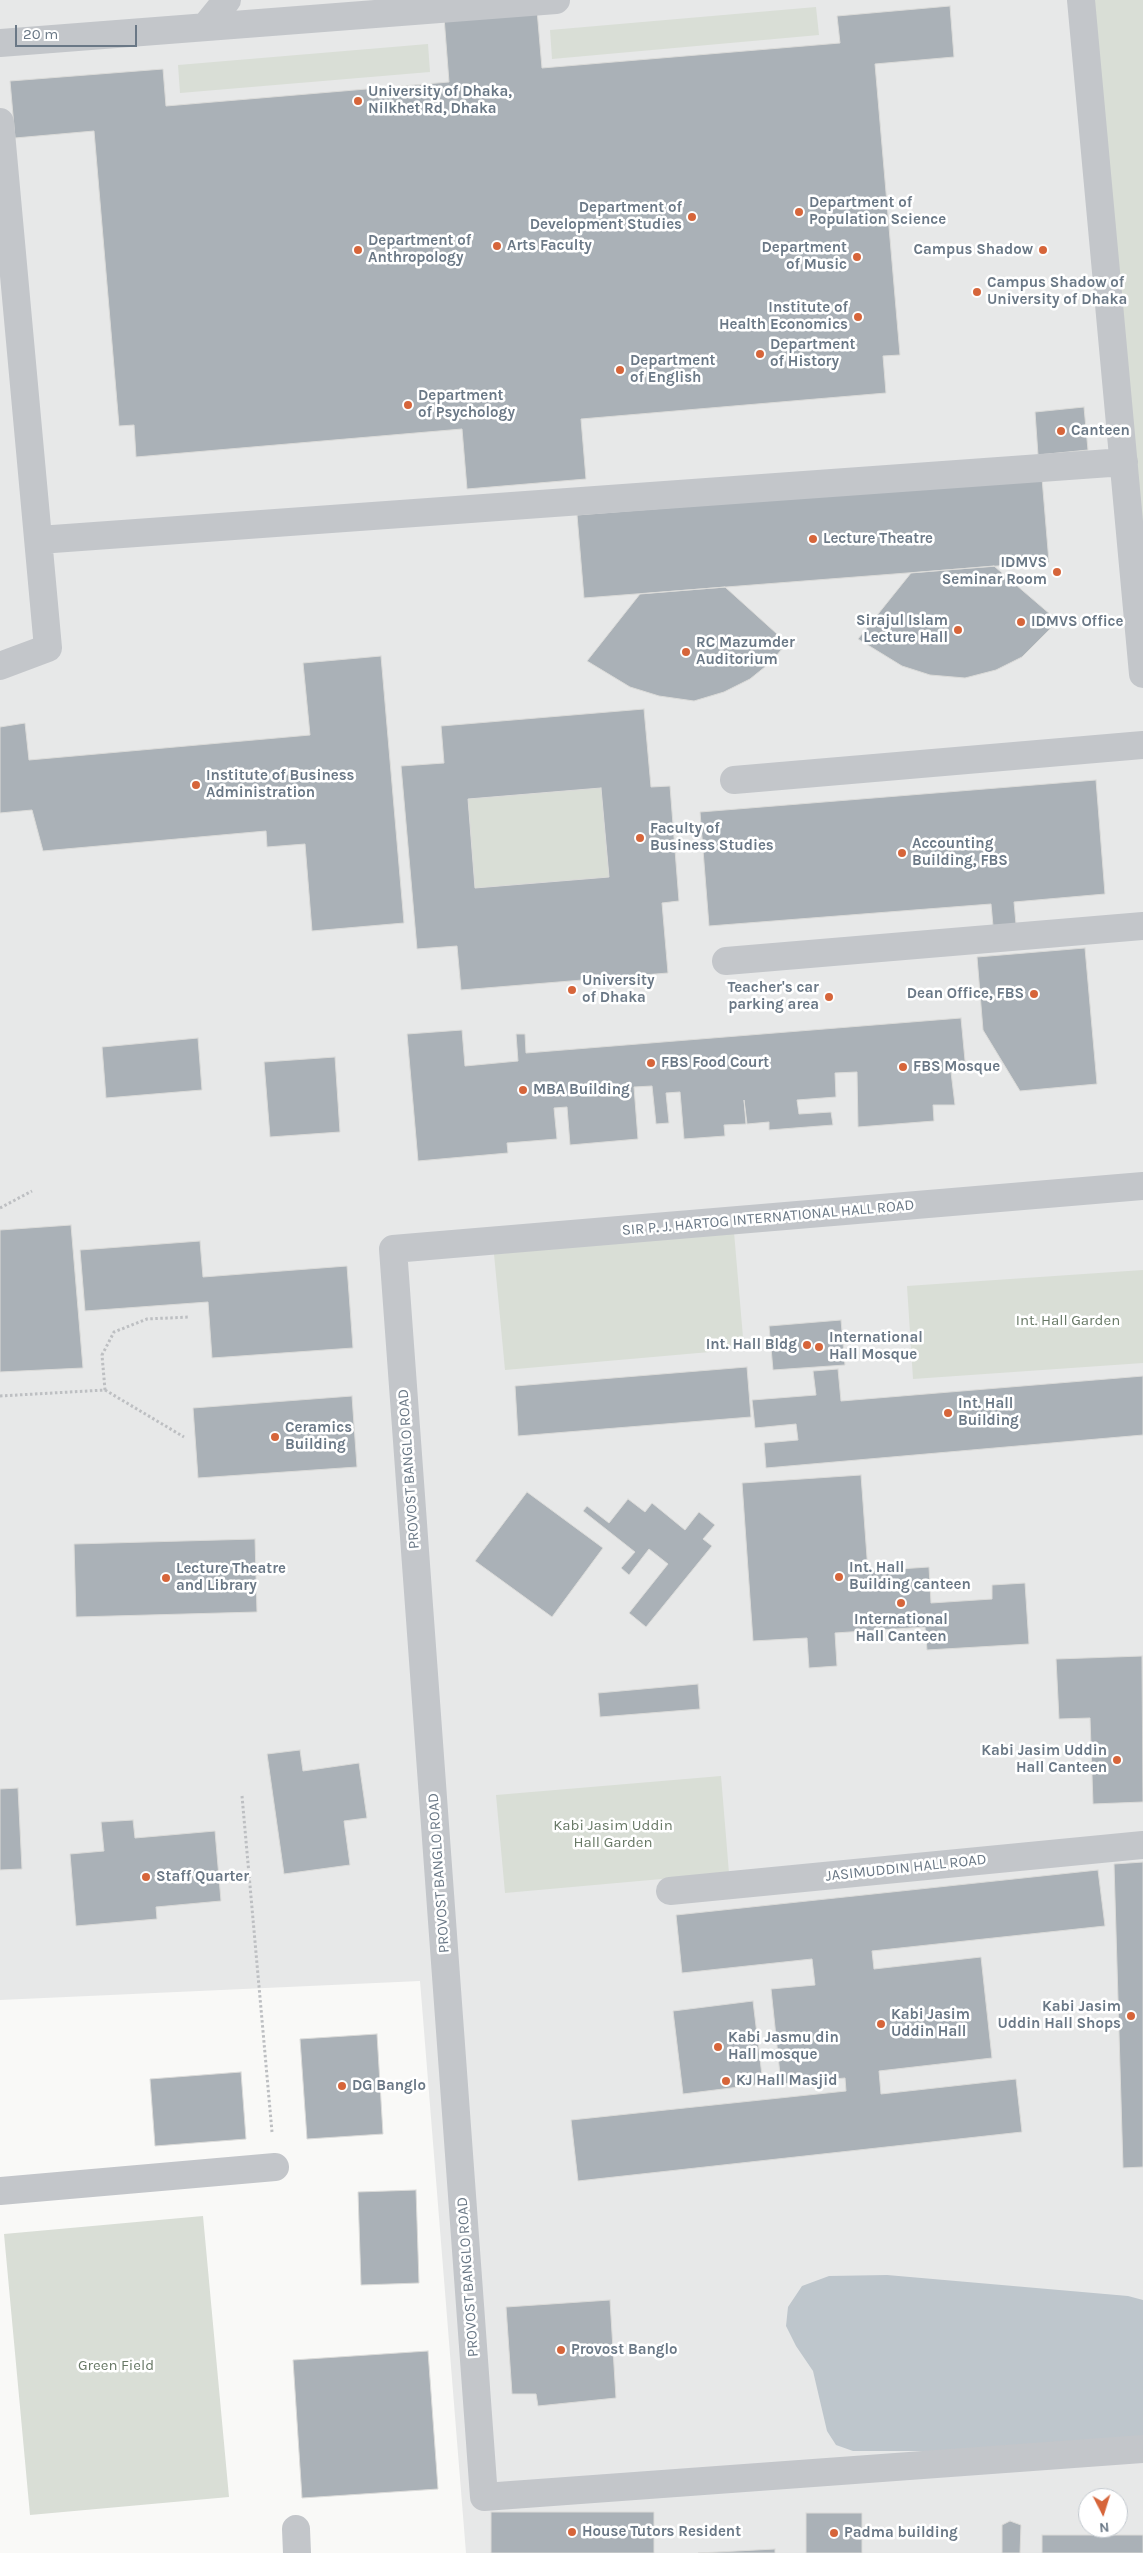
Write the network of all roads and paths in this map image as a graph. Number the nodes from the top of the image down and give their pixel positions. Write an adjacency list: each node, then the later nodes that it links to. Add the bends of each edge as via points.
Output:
1 (227, 0): 6 (street)
2 (345, 0): 5 (street)
3 (556, 0): 5 (street)
4 (1081, 0): 10 (street)
5 (372, 15): 6 (street)
6 (205, 27): 7 (street)
7 (0, 43)
8 (0, 122): 9 (street)
9 (10, 345): 11 (street)
10 (1124, 462): 11 (street); 12 (street)
11 (39, 540): 13 (street, via 48,648)
12 (1139, 587): 14 (street)
13 (0, 666)
14 (1143, 674)
15 (1143, 745): 16 (street)
16 (734, 780)
17 (1143, 926): 18 (street)
18 (726, 961)
19 (1143, 1186): 22 (street, SIR P. J. HARTOG INTERNATIONAL HALL ROAD)
20 (32, 1191): 21 (path)
21 (0, 1208)
22 (393, 1249): 32 (street, PROVOST BANGLO ROAD, via 484,2497)
23 (189, 1317): 24 (path, via 147,1319 114,1332 102,1355)
24 (105, 1390): 25 (path); 26 (path)
25 (0, 1396)
26 (184, 1437)
27 (242, 1796): 30 (path)
28 (1143, 1845): 29 (street, JASIMUDDIN HALL ROAD)
29 (670, 1891)
30 (275, 2167): 31 (street)
31 (0, 2191)
32 (1143, 2449)

